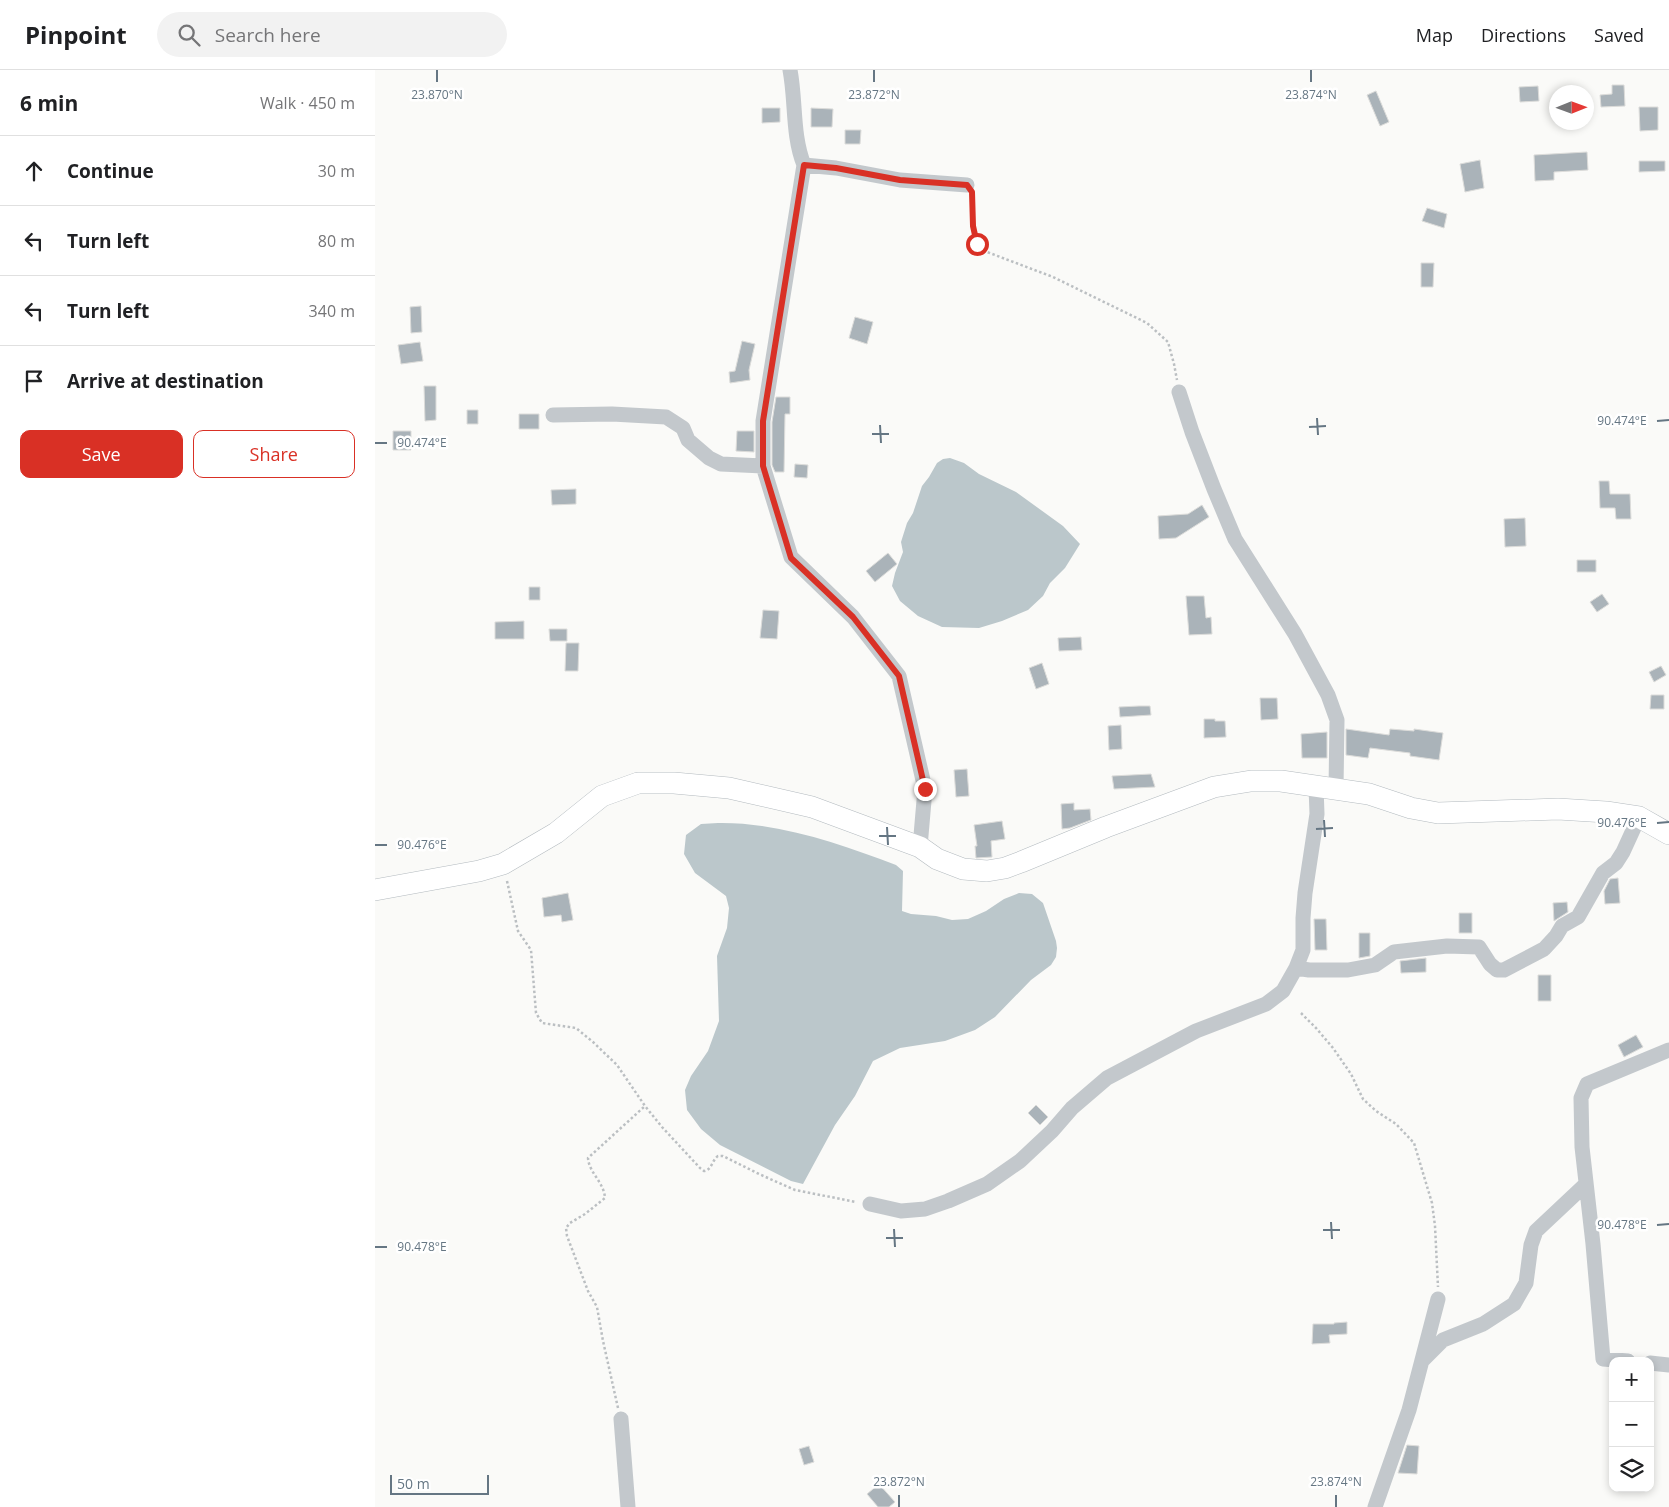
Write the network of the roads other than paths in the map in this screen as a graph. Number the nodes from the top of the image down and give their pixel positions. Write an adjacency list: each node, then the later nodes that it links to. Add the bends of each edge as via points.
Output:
1 (790, 70): 2 (street, via 797,142)
2 (804, 165): 3 (street, via 900,180); 6 (street, via 763,421)
3 (967, 185)
4 (1179, 392): 7 (street, via 1235,539 1295,634 1328,695 1337,720)
5 (553, 415): 6 (street, via 666,417 683,428 688,440 709,458 721,464)
6 (763, 466): 10 (street, via 791,558 853,617 899,676 925,789)
7 (1326, 788): 8 (street, via 1369,794 1438,813 1558,809); 10 (street, via 1281,781 1251,781 1214,787 1005,868 987,871 963,869 937,860); 12 (street, via 1317,814 1305,893 1303,950)
8 (1639, 817): 9 (street); 12 (street, via 1623,852 1616,863 1603,872 1578,917 1562,926 1544,949 1504,970 1497,970 1490,964 1479,947 1447,946 1394,952 1375,965 1348,970)
9 (1669, 834)
10 (919, 847): 11 (street, via 811,807 729,788 674,783 638,784 602,796 557,833 503,864)
11 (375, 890)
12 (1296, 968): 15 (street, via 1283,991 1266,1004 1196,1031 1107,1078 1020,1160 987,1184 925,1209 901,1211)
13 (1669, 1050): 14 (street, via 1587,1084 1581,1098)
14 (1586, 1184): 17 (street, via 1603,1359); 18 (street, via 1536,1231 1526,1283 1513,1304 1483,1324 1443,1340)
15 (870, 1204)
16 (1438, 1298): 18 (street)
17 (1609, 1359)
18 (1423, 1360): 23 (street, via 1398,1445)
19 (1654, 1363): 20 (street)
20 (1669, 1365)
21 (621, 1419): 22 (street)
22 (628, 1507)
23 (1375, 1507)

